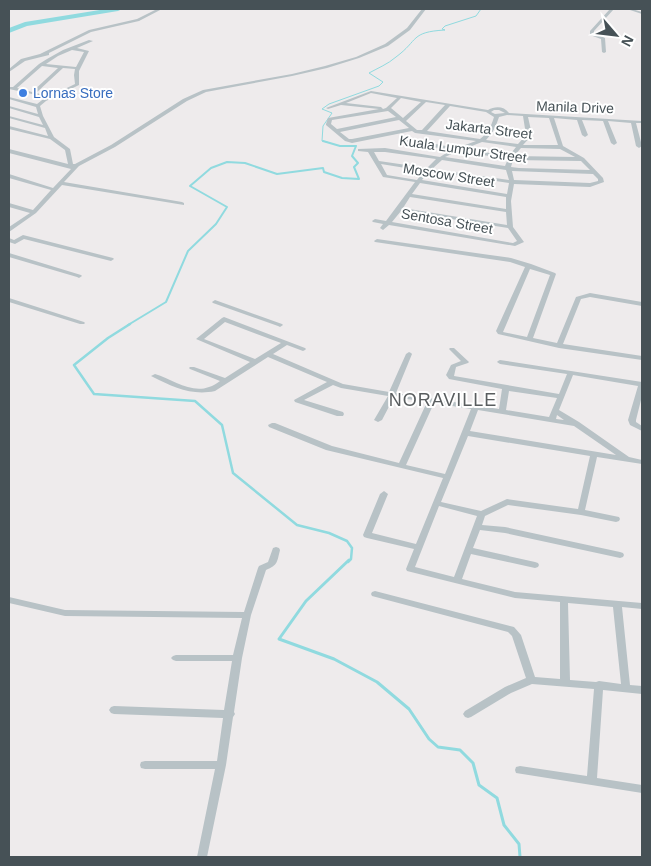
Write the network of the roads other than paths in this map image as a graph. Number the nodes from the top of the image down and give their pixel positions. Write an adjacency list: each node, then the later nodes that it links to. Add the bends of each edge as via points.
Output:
1 (160, 9): 6 (street, via 138,20 90,31)
2 (424, 9): 63 (street, via 412,26 373,52 328,67 205,91)
3 (612, 9): 10 (street, via 592,32 594,36 603,38)
4 (629, 9): 5 (street)
5 (642, 13)
6 (71, 40): 8 (street); 12 (street)
7 (91, 41): 8 (street)
8 (85, 43): 9 (street)
9 (72, 48): 11 (street); 15 (street, via 87,51)
10 (604, 52)
11 (61, 54): 12 (street); 13 (street)
12 (42, 55): 16 (street, via 23,60)
13 (41, 65): 14 (street); 17 (street)
14 (62, 67): 15 (street); 18 (street)
15 (76, 68): 20 (street, via 77,84)
16 (9, 71)
17 (11, 88): 18 (street)
18 (33, 93): 20 (street)
19 (401, 96): 22 (street); 23 (street, via 372,92); 27 (street)
20 (50, 97): 25 (street)
21 (9, 98): 25 (street)
22 (426, 100): 24 (street); 37 (street)
23 (341, 104): 27 (street); 35 (street, via 328,108)
24 (449, 104): 28 (street); 45 (street)
25 (38, 106): 30 (street)
26 (9, 107): 30 (street)
27 (388, 109): 35 (street); 37 (street)
28 (488, 111): 29 (street, Manila Drive, via 501,109); 31 (street)
29 (506, 114): 31 (street); 32 (street, Manila Drive)
30 (41, 116): 41 (street)
31 (497, 116): 50 (street, via 494,129)
32 (525, 116): 34 (street, Manila Drive); 53 (street, via 529,135)
33 (9, 117): 41 (street)
34 (551, 117): 36 (street, Manila Drive); 54 (street)
35 (340, 118): 44 (street, via 330,119 328,124)
36 (579, 118): 38 (street, Manila Drive); 46 (street)
37 (403, 119): 43 (street); 44 (street)
38 (605, 119): 39 (street, Manila Drive); 51 (street)
39 (632, 121): 40 (street, Manila Drive); 52 (street)
40 (642, 122)
41 (46, 127): 47 (street)
42 (9, 128): 47 (street)
43 (414, 130): 45 (street, Jakarta Street); 48 (street, Jakarta Street); 49 (street)
44 (336, 131): 48 (street, Moscow Street, via 347,140)
45 (423, 132): 50 (street, Jakarta Street)
46 (585, 135)
47 (52, 138): 63 (street, via 67,149)
48 (355, 140): 56 (street, Moscow Street)
49 (408, 141): 55 (street); 58 (street)
50 (481, 141): 53 (street, Jakarta Street); 55 (street)
51 (614, 143)
52 (640, 143)
53 (520, 146): 54 (street, Jakarta Street); 60 (street)
54 (561, 147): 61 (street)
55 (461, 149): 59 (street); 60 (street)
56 (366, 150): 58 (street, Kuala Lumpur Street); 62 (street, Moscow Street)
57 (9, 151): 63 (street)
58 (399, 152): 59 (street, Kuala Lumpur Street)
59 (441, 158): 64 (street); 65 (street, Kuala Lumpur Street)
60 (510, 158): 61 (street); 65 (street)
61 (582, 160): 66 (street)
62 (377, 162): 64 (street); 68 (street, Moscow Street, via 385,176)
63 (73, 167): 70 (street)
64 (429, 169): 68 (street); 69 (street)
65 (509, 169): 66 (street, Kuala Lumpur Street); 69 (street)
66 (594, 172): 69 (street, via 601,182 590,185)
67 (9, 176): 71 (street)
68 (419, 181): 72 (street); 73 (street, Moscow Street)
69 (512, 182): 73 (street)
70 (61, 183): 71 (street); 74 (street)
71 (55, 190): 78 (street)
72 (409, 195): 76 (street); 77 (street)
73 (508, 196): 77 (street)
74 (182, 204)
75 (9, 205): 78 (street)
76 (400, 209): 80 (street); 81 (street)
77 (508, 211): 81 (street)
78 (34, 212): 82 (street)
79 (376, 221): 80 (street, Sentosa Street)
80 (385, 226): 81 (street, Sentosa Street, via 513,245 521,242)
81 (510, 227)
82 (9, 230)
83 (9, 240): 86 (street, via 15,242 23,237)
84 (377, 241): 87 (street)
85 (9, 255): 88 (street)
86 (111, 259)
87 (529, 265): 96 (street, via 553,276); 96 (street, via 499,331)
88 (80, 276)
89 (9, 300): 93 (street)
90 (215, 302): 92 (street)
91 (642, 304): 98 (street, via 590,295 578,298)
92 (253, 315): 94 (street); 95 (street)
93 (82, 323)
94 (280, 325)
95 (244, 326): 97 (street); 104 (street, via 224,319 199,339)
96 (528, 340): 98 (street)
97 (287, 342): 99 (street); 101 (street)
98 (559, 346): 103 (street)
99 (303, 349)
100 (452, 349): 112 (street, via 466,362 452,366 451,378)
101 (268, 354): 104 (street); 110 (street)
102 (408, 354): 113 (street)
103 (642, 358)
104 (255, 362): 109 (street)
105 (500, 362): 107 (street)
106 (192, 368): 109 (street)
107 (571, 373): 111 (street); 114 (street)
108 (155, 376): 109 (street, via 196,392 212,389)
109 (226, 381)
110 (331, 383): 113 (street); 118 (street, via 295,402)
111 (642, 384): 122 (street, via 632,420)
112 (506, 388): 114 (street); 117 (street)
113 (392, 394): 115 (street); 120 (street)
114 (560, 397): 119 (street)
115 (432, 402): 116 (street); 127 (street)
116 (475, 409): 117 (street); 123 (street)
117 (502, 411): 119 (street)
118 (340, 414)
119 (553, 415): 125 (street, via 576,424)
120 (378, 420)
121 (272, 425): 127 (street, via 329,448)
122 (642, 429)
123 (466, 433): 124 (street); 128 (street)
124 (594, 455): 125 (street); 131 (street)
125 (627, 459): 126 (street)
126 (642, 462)
127 (402, 466): 128 (street)
128 (448, 477): 130 (street)
129 (384, 494): 135 (street, via 367,535)
130 (436, 502): 132 (street); 135 (street)
131 (581, 512): 132 (street, via 507,502); 133 (street)
132 (482, 514): 134 (street)
133 (616, 519)
134 (478, 527): 137 (street); 138 (street)
135 (418, 547): 140 (street, via 410,569)
136 (276, 550): 146 (street, via 272,564 262,568)
137 (468, 550): 139 (street); 140 (street)
138 (620, 555)
139 (535, 566)
140 (457, 580): 143 (street, via 515,595)
141 (374, 594): 149 (street, via 512,629)
142 (9, 600): 146 (street, via 65,613)
143 (564, 600): 144 (street); 150 (street)
144 (617, 604): 145 (street); 152 (street)
145 (642, 606)
146 (247, 615): 148 (street)
147 (176, 658): 148 (street)
148 (238, 658): 155 (street)
149 (531, 680): 150 (street); 156 (street)
150 (565, 682): 151 (street)
151 (599, 685): 152 (street); 160 (street)
152 (626, 688): 153 (street)
153 (642, 690)
154 (114, 710): 155 (street)
155 (230, 714): 158 (street)
156 (468, 714)
157 (145, 765): 158 (street)
158 (222, 766): 162 (street)
159 (520, 770): 160 (street)
160 (592, 781): 161 (street)
161 (642, 789)
162 (202, 857)

